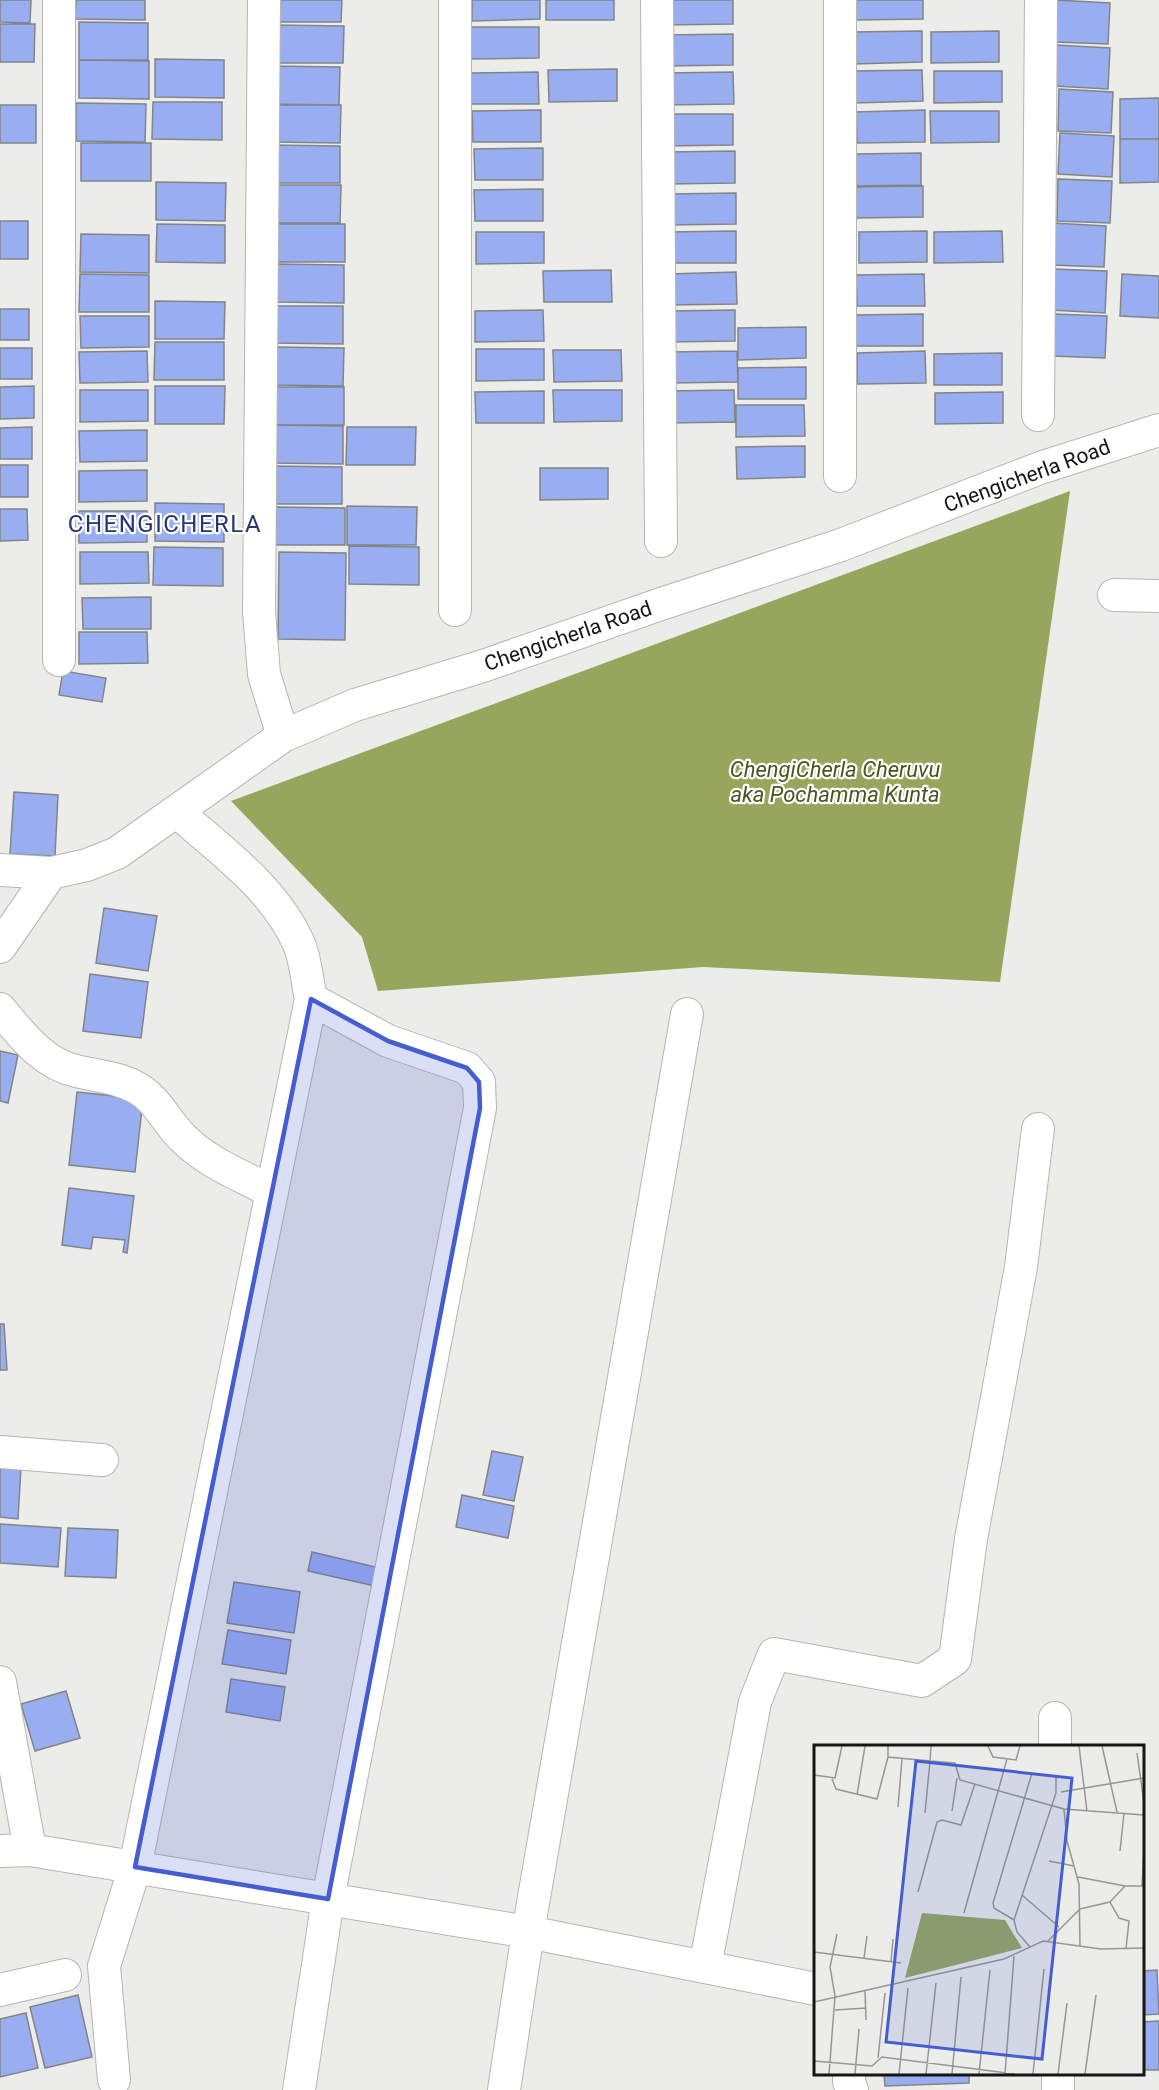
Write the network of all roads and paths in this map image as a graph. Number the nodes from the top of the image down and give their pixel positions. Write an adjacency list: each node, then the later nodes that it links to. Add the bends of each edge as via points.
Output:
1 (59, 0): 14 (street)
2 (264, 0): 15 (street, via 259,612 264,674)
3 (455, 0): 13 (street)
4 (657, 0): 10 (street)
5 (840, 0): 9 (street)
6 (1041, 0): 7 (street)
7 (1038, 415)
8 (1159, 430): 15 (street, Chengicherla Road, via 1040,468 841,545 355,705)
9 (840, 476)
10 (661, 541)
11 (1114, 595): 12 (street)
12 (1159, 596)
13 (455, 610)
14 (59, 660)
15 (283, 736): 16 (street, Chengicherla Road)
16 (177, 812): 18 (street, Chengicherla Road, via 117,853); 20 (street, via 254,879 283,915 300,946)
17 (0, 870): 18 (street, Chengicherla Road)
18 (51, 873): 19 (street)
19 (0, 947)
20 (311, 999): 24 (street); 30 (street, via 388,1041 467,1068 479,1082 480,1108)
21 (0, 1009): 24 (street, via 30,1044 50,1060 74,1071 113,1078 139,1088 183,1139 210,1159)
22 (687, 1014): 31 (street)
23 (1038, 1129): 32 (street, via 1021,1267 971,1539 955,1659 922,1681 774,1654 755,1702)
24 (272, 1192): 29 (street)
25 (0, 1452): 26 (street)
26 (102, 1460)
27 (0, 1682): 28 (street)
28 (15, 1850): 29 (street)
29 (135, 1867): 30 (street); 37 (street, via 104,1966)
30 (328, 1899): 31 (street); 38 (street)
31 (528, 1932): 32 (street); 39 (street)
32 (705, 1967): 34 (street)
33 (64, 1975): 35 (street)
34 (814, 1989)
35 (0, 1990)
36 (849, 2075): 40 (street)
37 (114, 2080)
38 (299, 2090)
39 (504, 2090)
40 (852, 2090)

